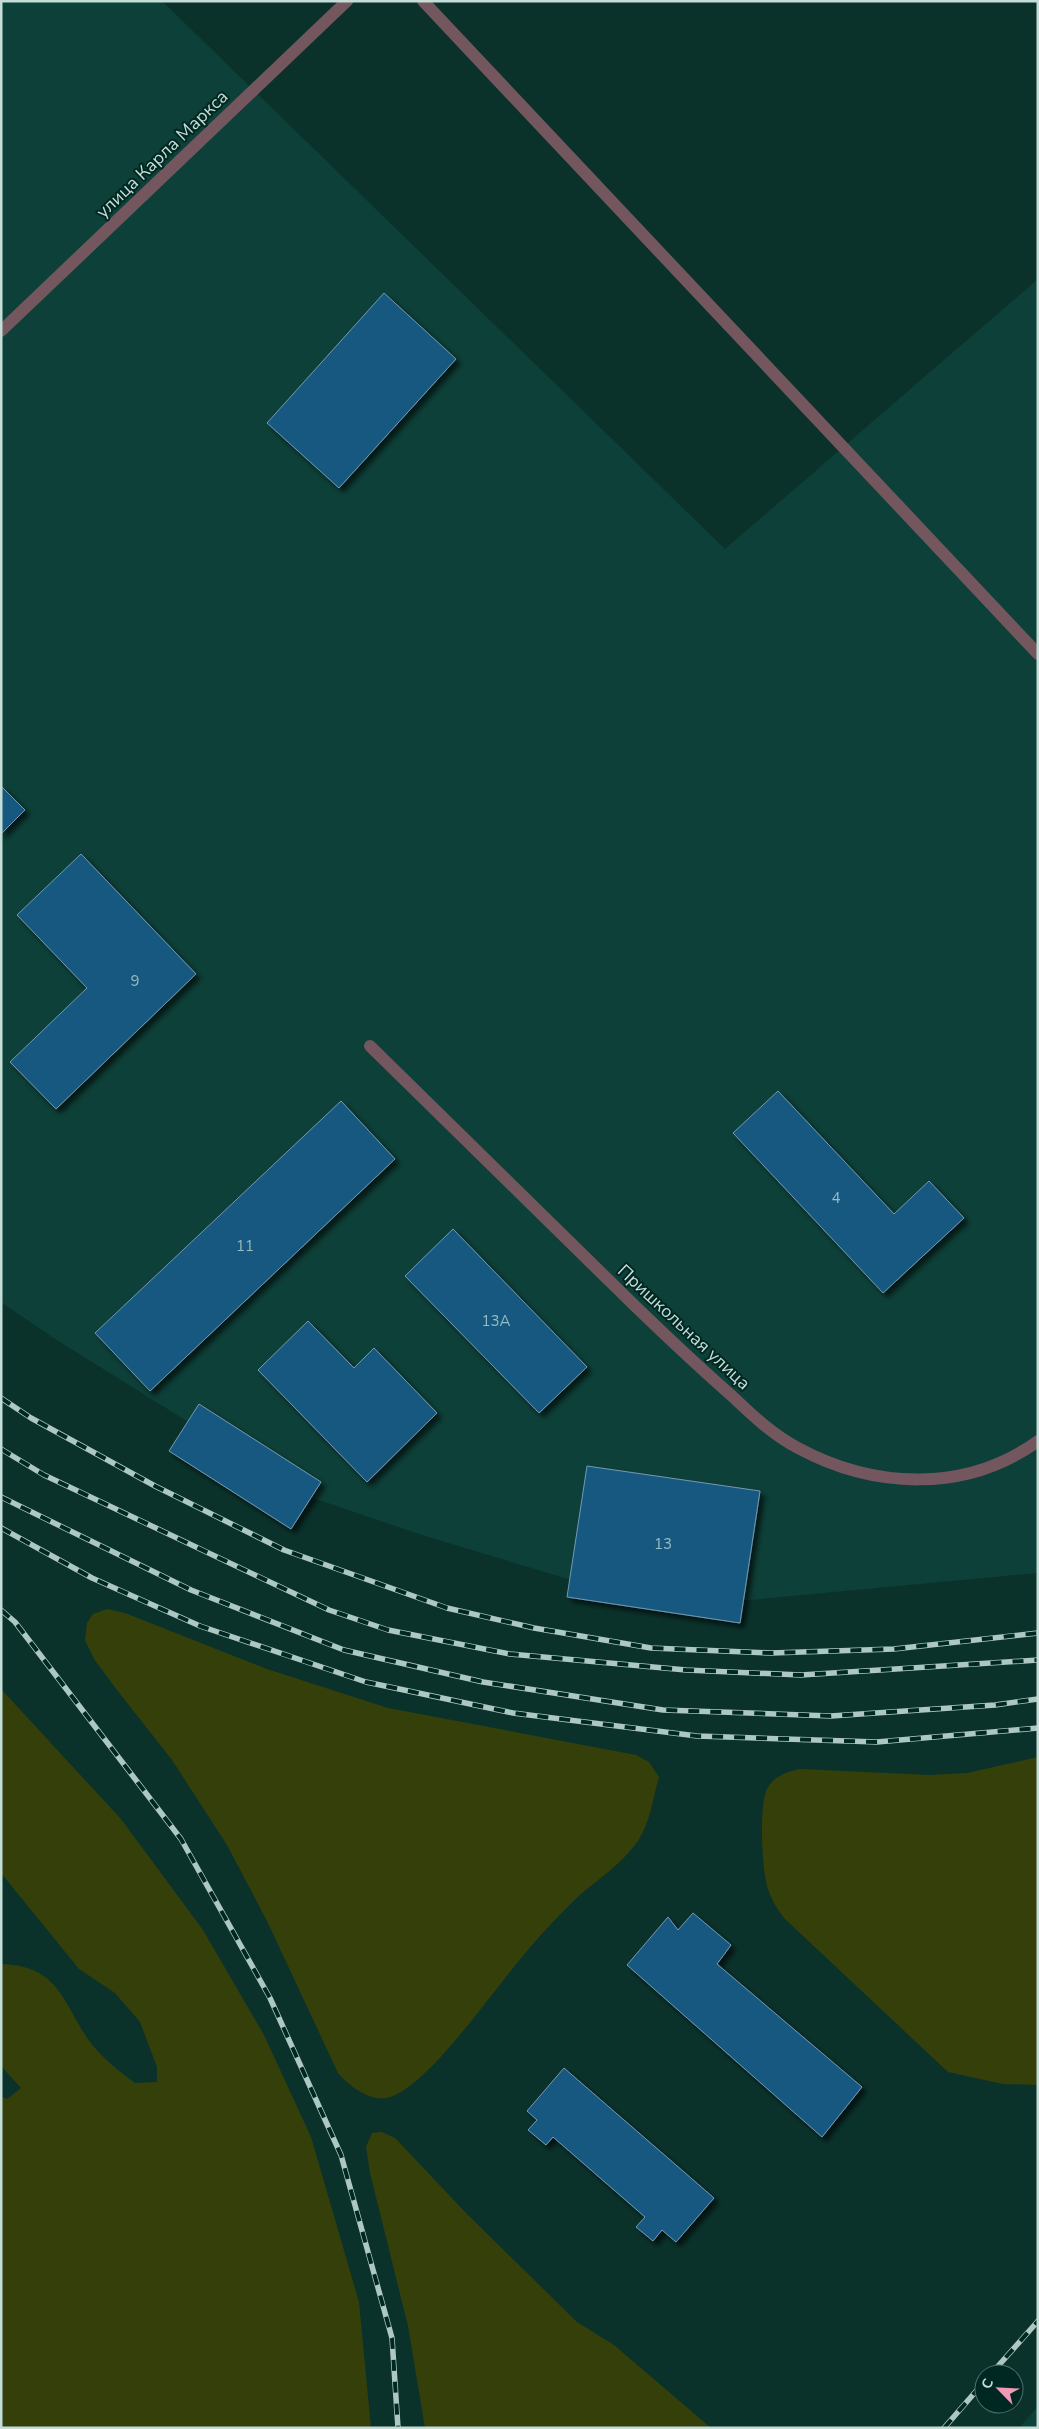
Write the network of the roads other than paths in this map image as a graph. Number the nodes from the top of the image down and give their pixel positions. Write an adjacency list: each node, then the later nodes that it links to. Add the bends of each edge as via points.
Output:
1 (347, 1): 3 (street, улица Карла Маркса)
2 (423, 1): 4 (street)
3 (1, 331)
4 (1038, 654)
5 (370, 1046): 6 (street, Пришкольная улица, via 689,1358 763,1424 798,1448 842,1467 894,1480 932,1480 974,1474 1023,1452)
6 (1038, 1441)

